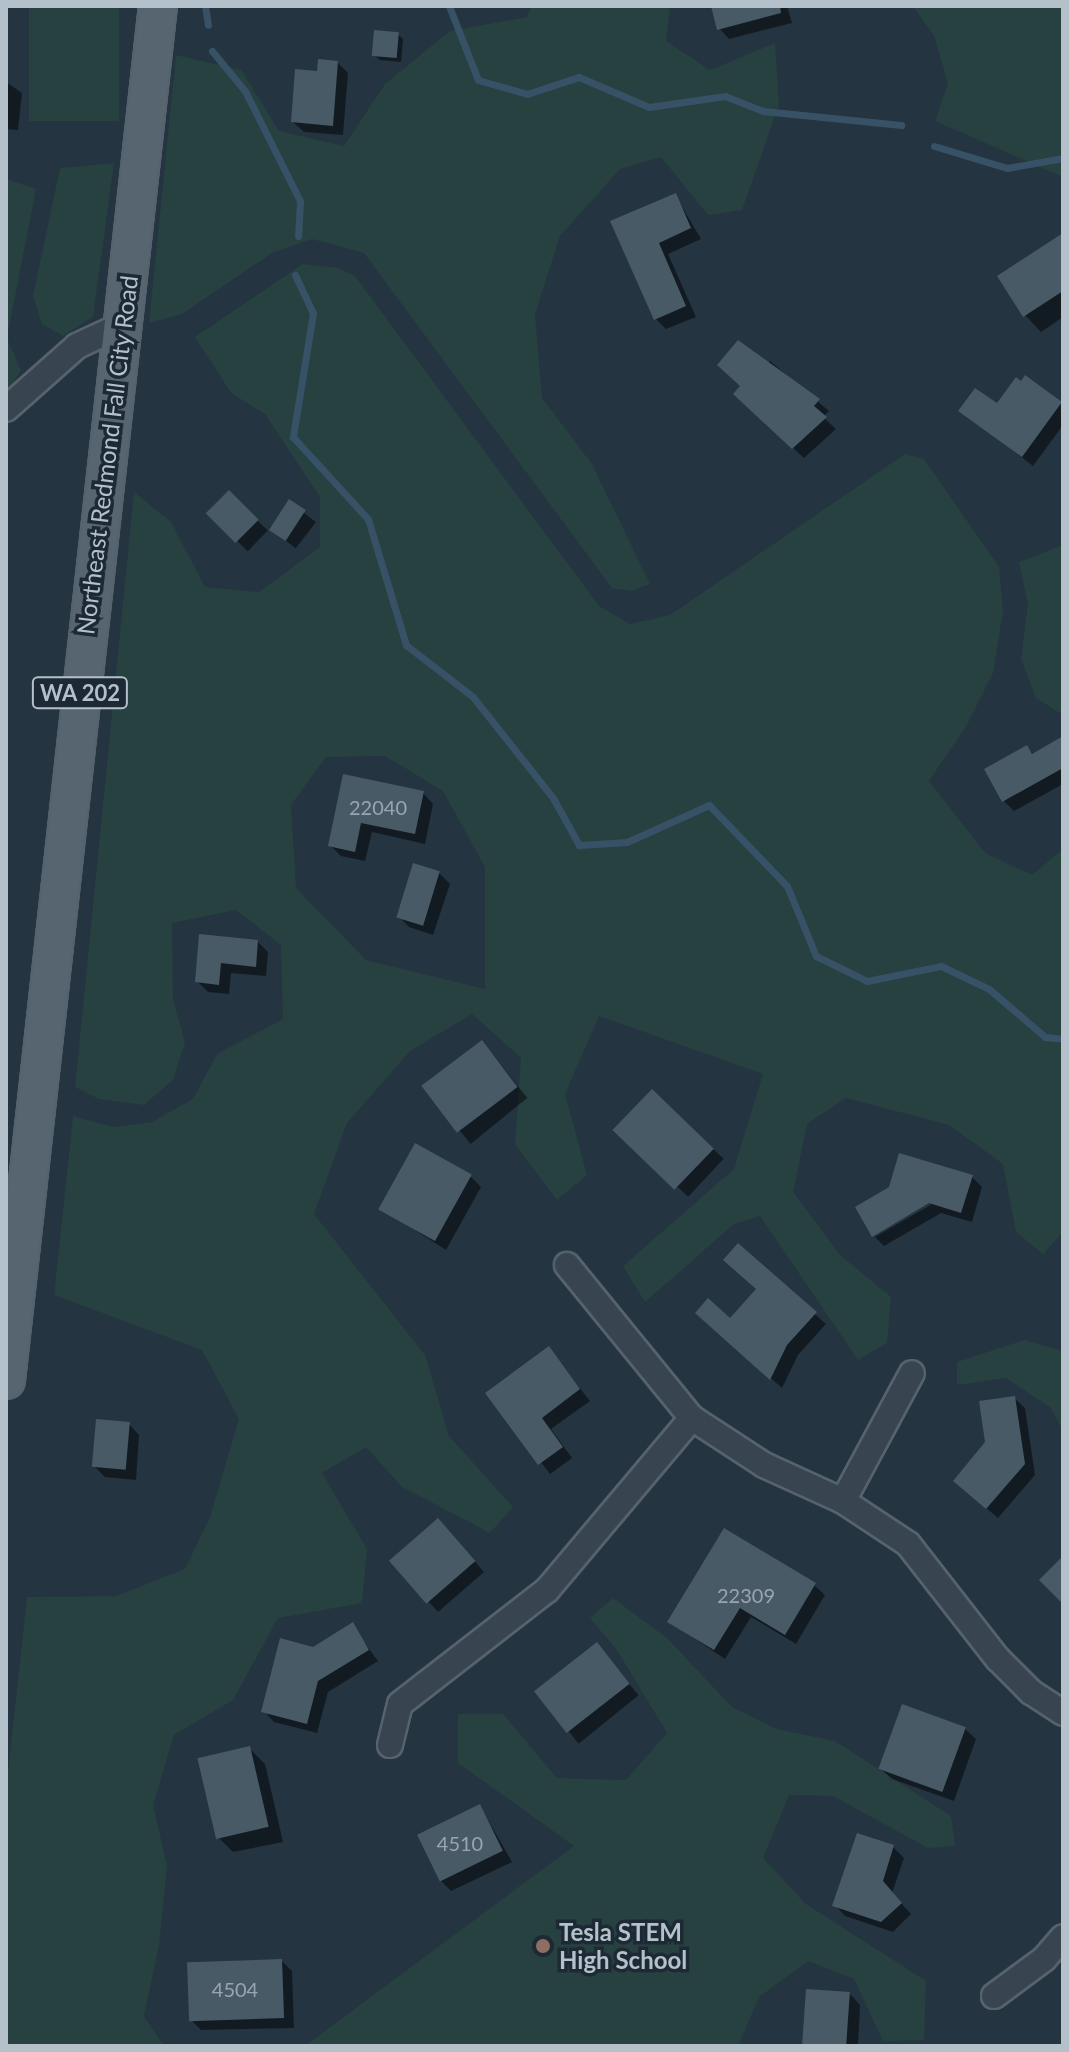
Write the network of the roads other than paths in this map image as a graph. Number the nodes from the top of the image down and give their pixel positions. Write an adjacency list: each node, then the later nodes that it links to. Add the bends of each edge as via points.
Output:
1 (158, 6): 2 (main road, Northeast Redmond Fall City Road / WA 202)
2 (122, 325): 3 (street, via 77,346); 4 (main road, Northeast Redmond Fall City Road / WA 202)
3 (6, 409)
4 (16, 1185): 7 (main road, Northeast Redmond Fall City Road / WA 202)
5 (567, 1265): 8 (street)
6 (912, 1373): 9 (street)
7 (6, 1380)
8 (692, 1418): 9 (street, via 764,1465); 11 (street, via 547,1590 400,1704)
9 (843, 1501): 10 (street, via 908,1544 998,1659 1031,1692)
10 (1063, 1713)
11 (390, 1745)
12 (1063, 1937): 13 (street, via 1044,1959)
13 (994, 1996)

